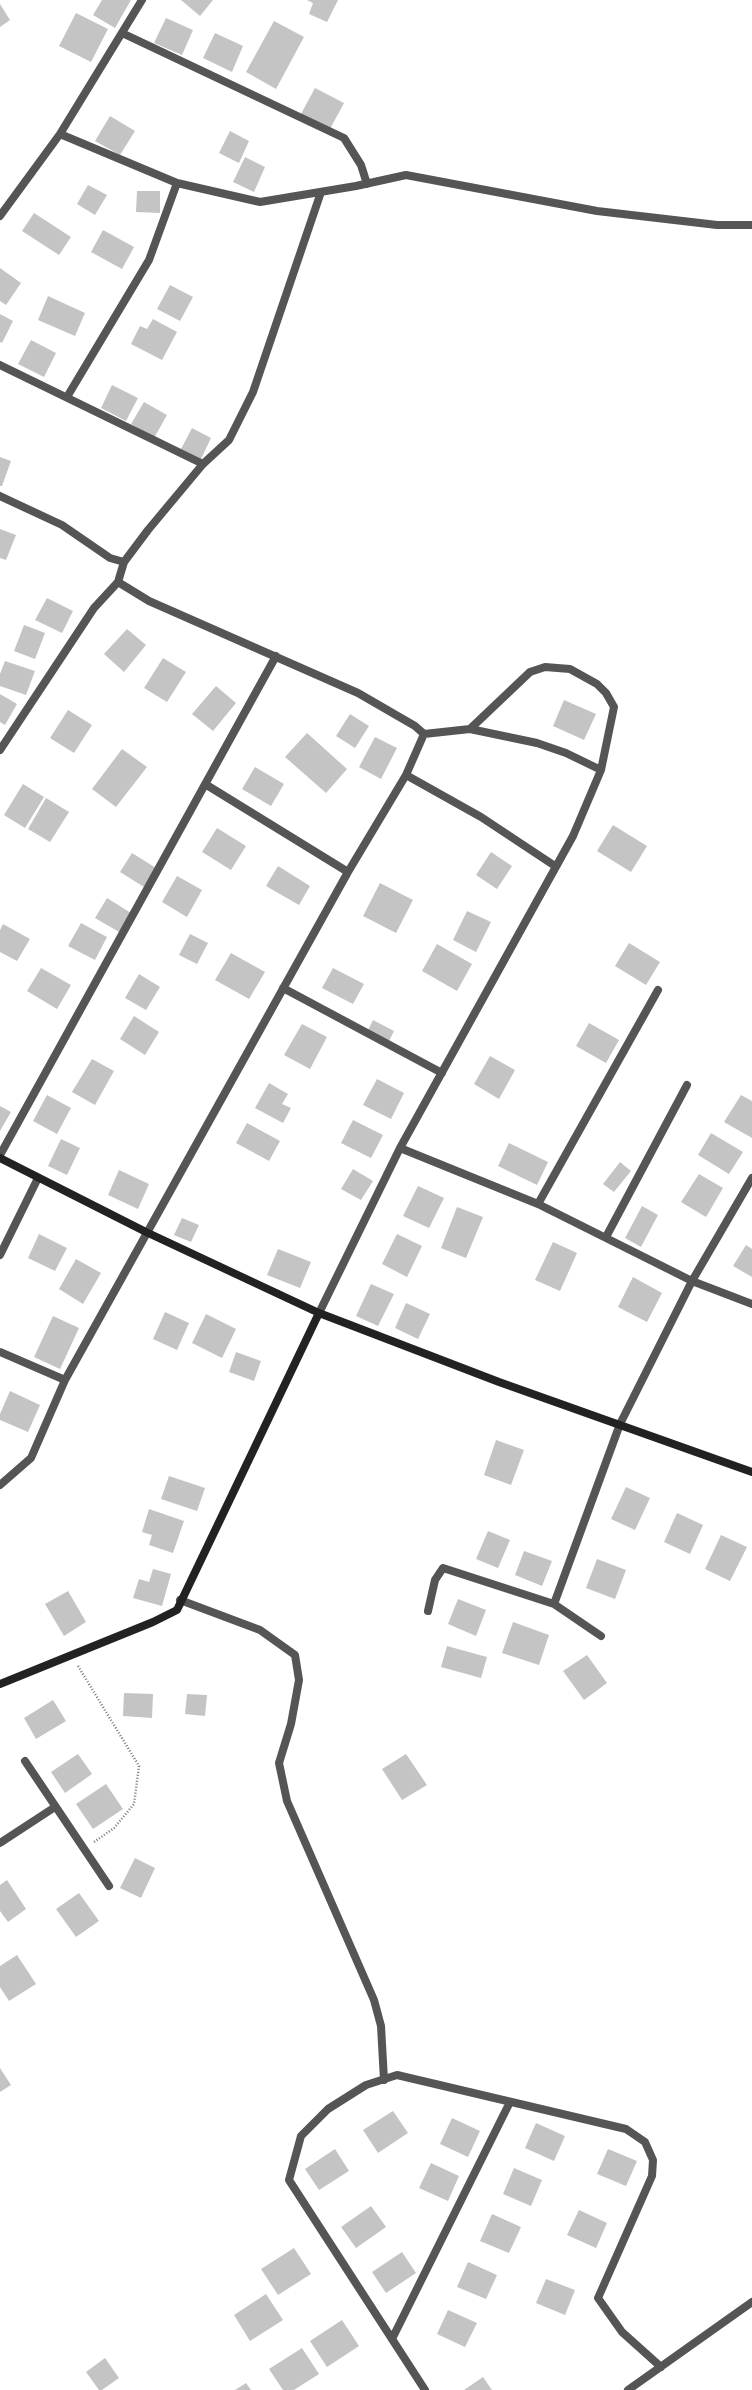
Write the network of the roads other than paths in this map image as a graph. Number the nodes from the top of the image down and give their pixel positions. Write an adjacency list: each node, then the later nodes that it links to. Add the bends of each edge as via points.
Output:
1 (142, 0): 2 (street)
2 (122, 33): 3 (street); 5 (street, via 344,138 361,165)
3 (60, 134): 4 (street); 7 (street)
4 (177, 183): 6 (street, via 260,202); 10 (street, via 149,260)
5 (367, 184): 6 (street); 8 (street, via 406,175 597,211 717,225)
6 (321, 192): 11 (street, via 253,392 230,440)
7 (0, 216)
8 (752, 225)
9 (0, 365): 10 (street)
10 (67, 396): 11 (street)
11 (203, 464): 13 (street)
12 (0, 496): 13 (street, via 62,524 110,558)
13 (124, 562): 14 (street)
14 (118, 582): 15 (street, via 149,601); 18 (street, via 94,608)
15 (276, 656): 17 (street, via 358,693 415,726); 21 (street)
16 (470, 729): 17 (street); 19 (street, via 537,743 566,753); 19 (street, via 530,672 545,667 570,669 597,684 614,707)
17 (424, 734): 20 (street)
18 (0, 750)
19 (601, 770): 22 (street, via 573,836)
20 (406, 775): 22 (street, via 481,817); 23 (street)
21 (205, 784): 23 (street); 29 (street)
22 (555, 866): 26 (street)
23 (348, 872): 24 (street)
24 (283, 988): 26 (street); 33 (street)
25 (658, 990): 32 (street)
26 (442, 1073): 28 (street)
27 (686, 1085): 34 (street)
28 (400, 1148): 32 (street); 38 (street)
29 (0, 1157): 30 (street)
30 (38, 1178): 33 (street); 35 (street)
31 (752, 1178): 36 (street)
32 (538, 1204): 34 (street)
33 (146, 1232): 38 (street); 40 (street)
34 (606, 1237): 36 (street)
35 (0, 1255)
36 (692, 1280): 37 (street); 41 (street)
37 (752, 1304)
38 (318, 1313): 41 (street, via 499,1382); 44 (street)
39 (0, 1352): 40 (street)
40 (65, 1380): 43 (street, via 31,1458)
41 (620, 1424): 42 (street); 45 (street)
42 (752, 1472)
43 (0, 1485)
44 (180, 1600): 48 (street, via 176,1610 159,1619); 53 (street, via 260,1630 295,1655 299,1680 291,1724 279,1763 287,1801 374,2000 381,2026)
45 (554, 1604): 46 (street, via 443,1568 435,1580); 47 (street)
46 (428, 1611)
47 (600, 1636)
48 (0, 1684)
49 (25, 1761): 50 (street)
50 (55, 1807): 51 (street); 52 (street)
51 (0, 1843)
52 (109, 1886)
53 (384, 2080): 54 (street, via 397,2076); 56 (street, via 366,2085 328,2108 301,2136 289,2180)
54 (510, 2102): 56 (street); 57 (street, via 626,2129 645,2142 653,2160 652,2176 598,2298 622,2332)
55 (752, 2302): 57 (street)
56 (392, 2339): 58 (street)
57 (660, 2367): 59 (street)
58 (425, 2390)
59 (628, 2390)

